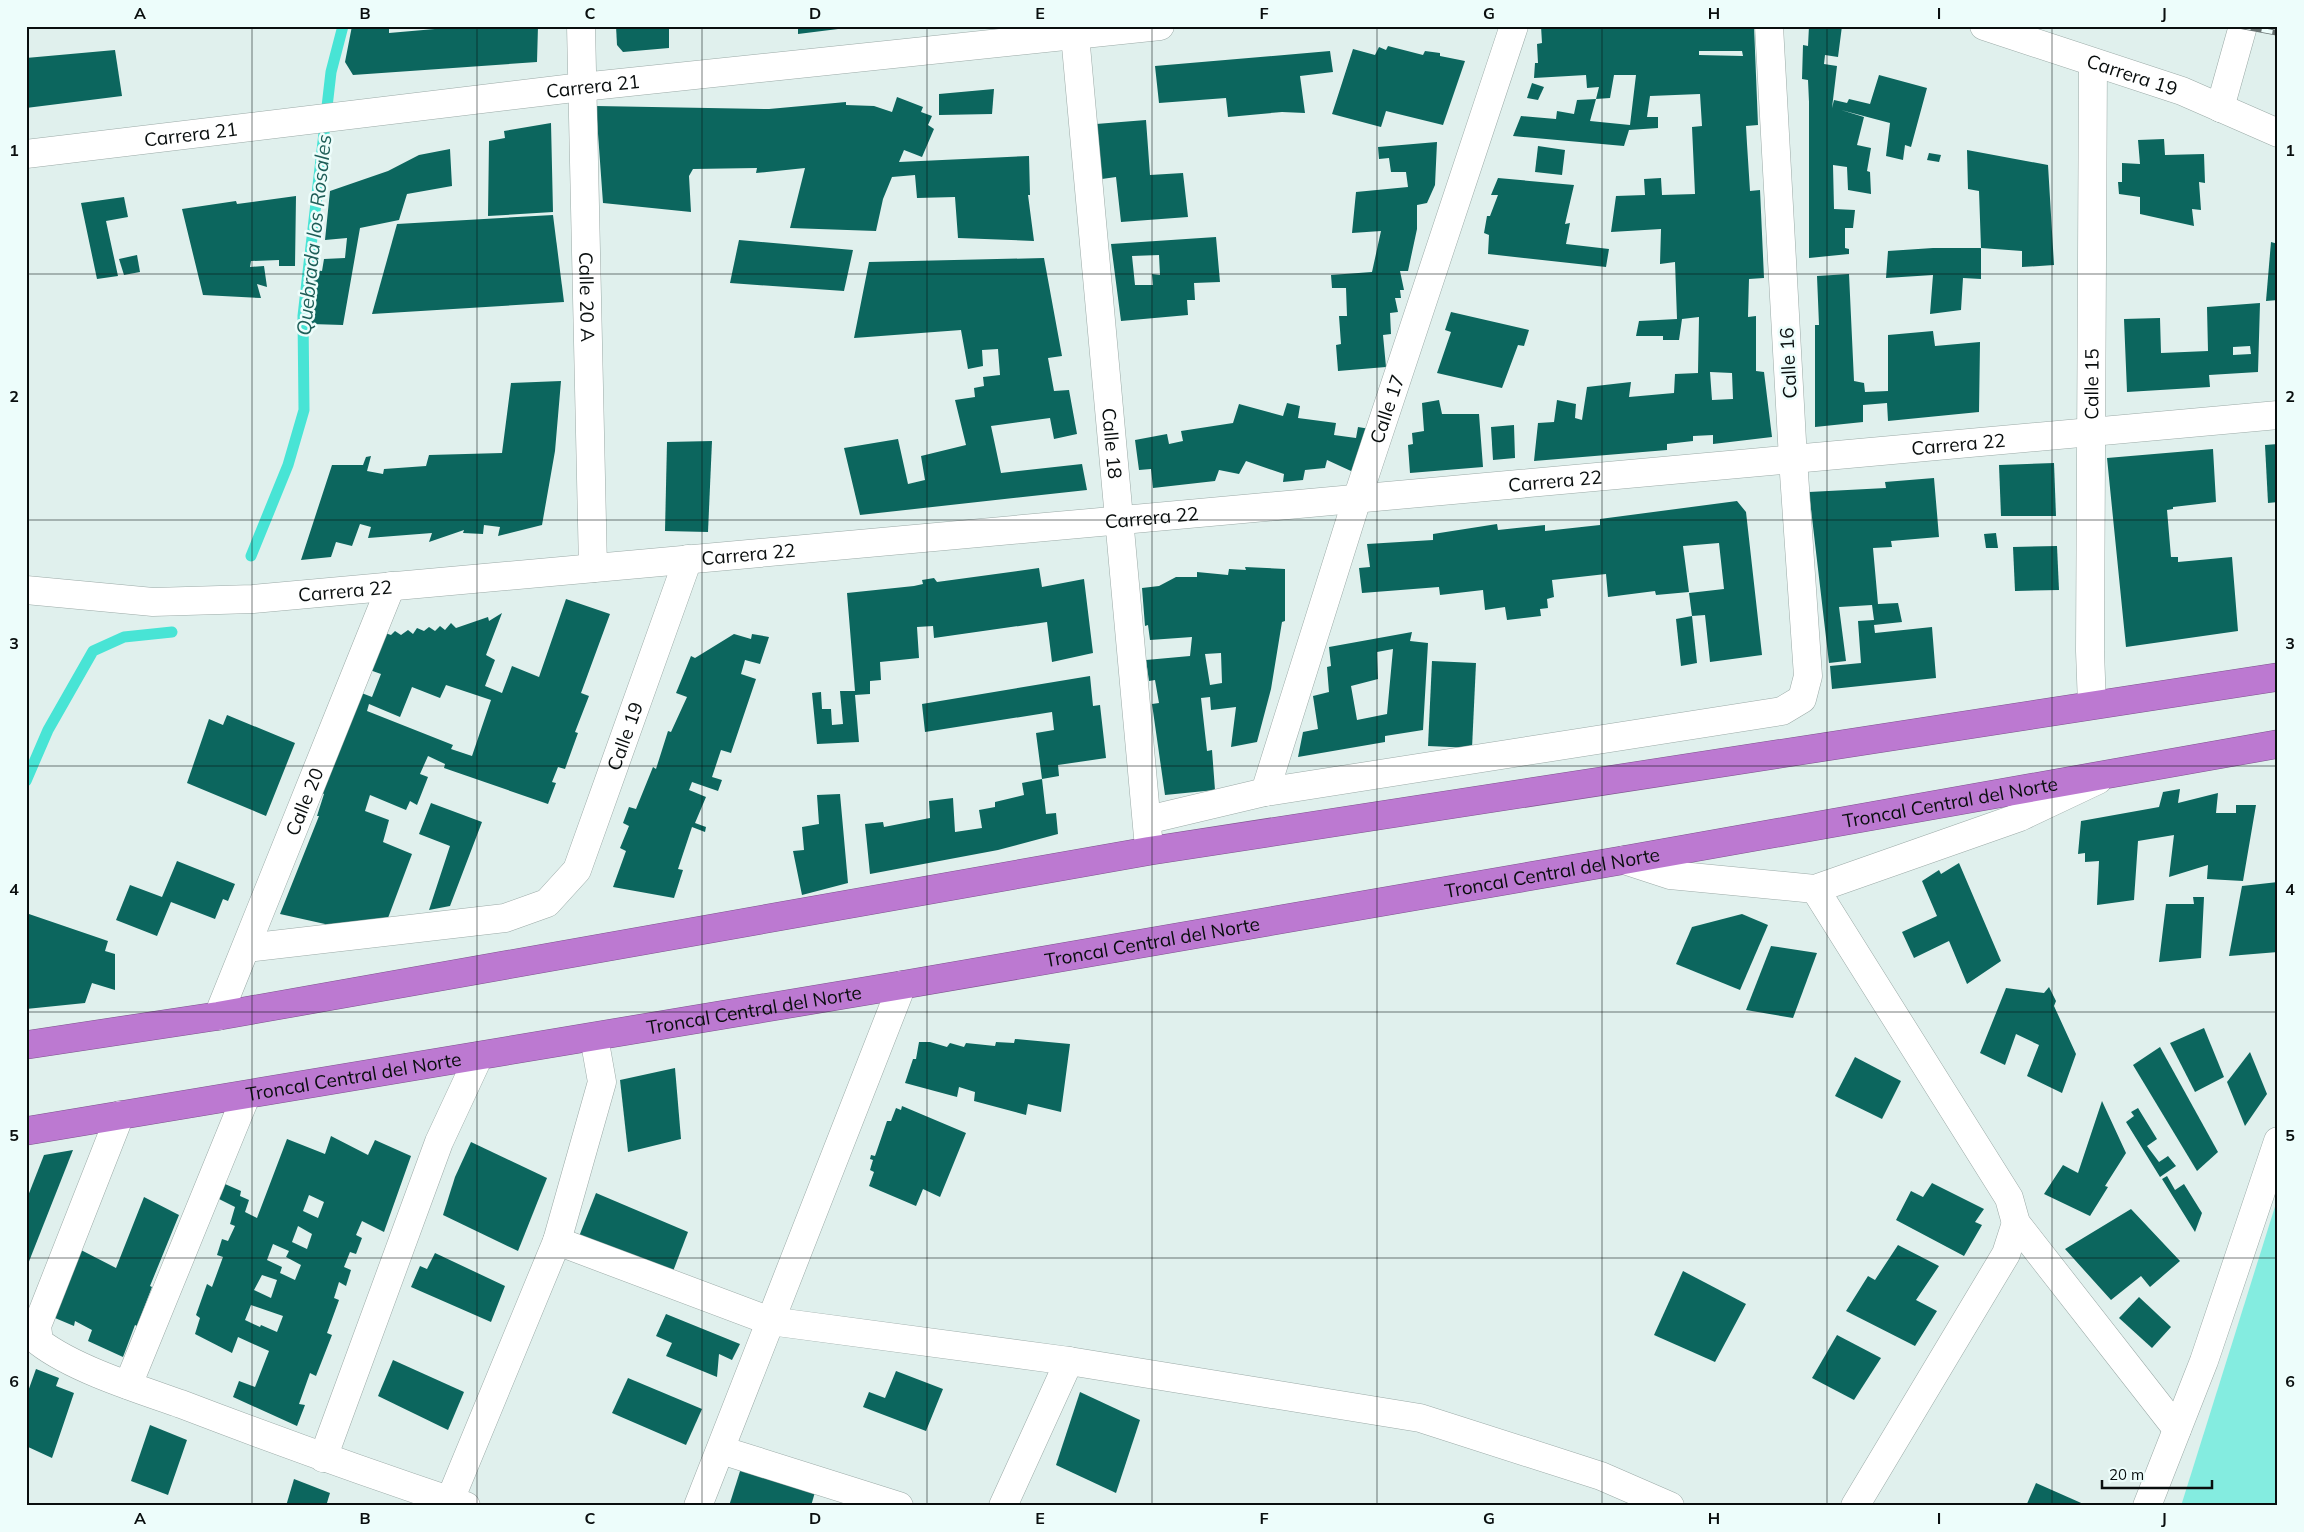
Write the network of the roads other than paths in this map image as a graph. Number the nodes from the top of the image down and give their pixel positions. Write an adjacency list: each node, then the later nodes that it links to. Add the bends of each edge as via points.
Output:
1 (581, 26): 9 (street, Calle 20 A)
2 (1160, 26): 7 (street, Carrera 21)
3 (1514, 26): 16 (street, Calle 17)
4 (1769, 26): 15 (street, Calle 16)
5 (1984, 26): 8 (street, Carrera 19)
6 (2244, 26): 10 (street)
7 (1075, 35): 9 (street, Carrera 21); 17 (street, Calle 18)
8 (2093, 62): 10 (street, Carrera 19); 14 (street, Calle 15)
9 (582, 87): 12 (street, Carrera 21); 19 (street, Calle 20 A)
10 (2220, 108): 11 (street, Carrera 19)
11 (2278, 133)
12 (26, 154)
13 (2278, 415): 14 (street, Carrera 22)
14 (2091, 432): 15 (street, Carrera 22); 23 (street, Calle 15)
15 (1793, 459): 16 (street, Carrera 22); 26 (street, Calle 16, via 1808,676 1802,699 1782,711)
16 (1357, 499): 17 (street, Carrera 22); 26 (street, Calle 17)
17 (1119, 521): 18 (street, Carrera 22); 27 (street, Calle 18)
18 (688, 559): 19 (street, Carrera 22); 31 (street, Calle 19, via 577,870 547,903 505,918)
19 (593, 568): 20 (street, Carrera 22)
20 (391, 586): 21 (street, Carrera 22, via 253,599 153,602); 31 (street, Calle 20)
21 (26, 590)
22 (2278, 677): 23 (highway)
23 (2092, 705): 28 (highway)
24 (2278, 744): 25 (highway, Troncal Central del Norte)
25 (2112, 773): 29 (highway, Troncal Central del Norte); 30 (street, via 2020,817)
26 (1265, 792): 27 (street)
27 (1147, 820): 28 (street, Calle 18)
28 (1150, 851): 33 (highway)
29 (1624, 860): 30 (street, via 1670,875); 32 (highway, Troncal Central del Norte)
30 (1816, 889): 41 (street, via 2009,1198)
31 (246, 948): 33 (street, Calle 20)
32 (902, 985): 34 (highway, Troncal Central del Norte); 43 (street)
33 (218, 1016): 35 (highway)
34 (594, 1037): 36 (highway, Troncal Central del Norte); 42 (street, via 602,1082)
35 (26, 1045)
36 (479, 1056): 37 (highway, Troncal Central del Norte); 48 (street, via 439,1142)
37 (246, 1096): 38 (highway, Troncal Central del Norte); 45 (street)
38 (120, 1115): 39 (highway, Troncal Central del Norte); 45 (street, via 36,1326 39,1342 53,1352)
39 (26, 1131)
40 (2278, 1141): 46 (street, via 2204,1361)
41 (2016, 1223): 46 (street); 54 (street, via 2006,1254)
42 (557, 1241): 43 (street); 49 (street)
43 (770, 1321): 44 (street); 47 (street)
44 (1069, 1361): 52 (street); 53 (street, via 1420,1418 1601,1476)
45 (128, 1385): 48 (street)
46 (2177, 1429): 55 (street)
47 (721, 1450): 50 (street); 51 (street)
48 (323, 1458): 49 (street)
49 (458, 1503)
50 (698, 1506)
51 (899, 1506)
52 (1002, 1506)
53 (1670, 1506)
54 (1855, 1506)
55 (2147, 1506)

